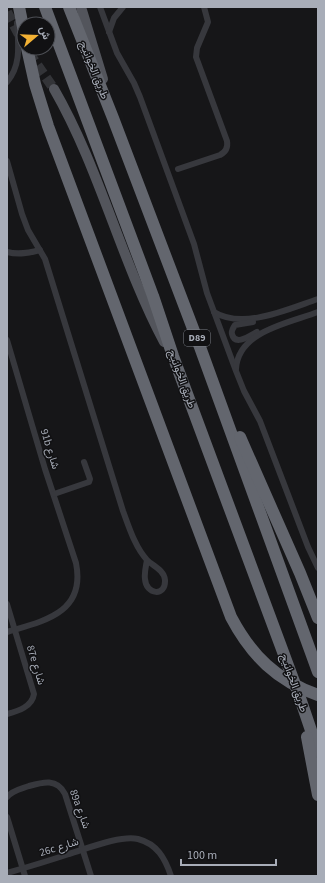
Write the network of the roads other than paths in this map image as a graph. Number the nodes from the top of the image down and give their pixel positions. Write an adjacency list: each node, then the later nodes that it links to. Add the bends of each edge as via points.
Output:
1 (18, 7): 10 (street, via 18,55 15,68)
2 (45, 7): 24 (highway, طريق الخوانيج / D89)
3 (69, 7): 12 (highway, طريق الخوانيج / D89)
4 (81, 7): 12 (main road)
5 (100, 7): 8 (street)
6 (123, 7): 8 (street, via 114,18)
7 (204, 7): 14 (street, via 208,22 196,57 227,141 227,148 220,155)
8 (109, 32): 18 (street, via 140,97 194,244)
9 (29, 56): 36 (highway, via 48,126 231,617 240,634 262,662 291,684)
10 (7, 82)
11 (54, 89): 24 (main road, via 75,129 150,314)
12 (113, 118): 23 (highway, طريق الخوانيج / D89)
13 (7, 161): 15 (street, via 22,214)
14 (178, 169)
15 (40, 250): 16 (street, via 14,254); 28 (street, via 48,266 123,511)
16 (7, 252)
17 (318, 299): 20 (street)
18 (214, 312): 20 (street, via 225,318 234,319); 25 (street)
19 (316, 314): 21 (street)
20 (269, 315): 21 (street, via 235,326 232,335 240,341)
21 (273, 327): 25 (street, via 244,347 237,360)
22 (7, 340): 27 (street, 91b شارع)
23 (200, 347): 31 (highway, via 276,516); 34 (highway, طريق الخوانيج / D89)
24 (173, 356): 35 (highway, طريق الخوانيج / D89)
25 (236, 371): 29 (street, via 262,425)
26 (84, 462): 27 (street, via 89,482)
27 (54, 494): 32 (street, 91b شارع, via 76,563 76,589 68,604 56,616)
28 (147, 560): 28 (street, via 146,585 150,590 158,592 165,586 164,576)
29 (318, 568)
30 (7, 604): 32 (street, 87e شارع)
31 (318, 618)
32 (15, 630): 33 (street, 91b شارع); 37 (street, 87e شارع, via 34,694 28,706)
33 (7, 632)
34 (318, 672)
35 (299, 695): 38 (highway, طريق الخوانيج / D89); 39 (highway)
36 (318, 695)
37 (7, 714)
38 (318, 751)
39 (318, 794)
40 (7, 797): 42 (street, 89a شارع, via 14,791 42,782 58,785 65,794)
41 (7, 817): 43 (street)
42 (84, 849): 43 (street, 26c شارع); 46 (street, 89a شارع); 47 (street, 26c شارع, via 126,838 136,839 154,846 165,860)
43 (23, 868): 44 (street, 26c شارع); 45 (street)
44 (7, 873)
45 (25, 876)
46 (92, 876)
47 (171, 876)

